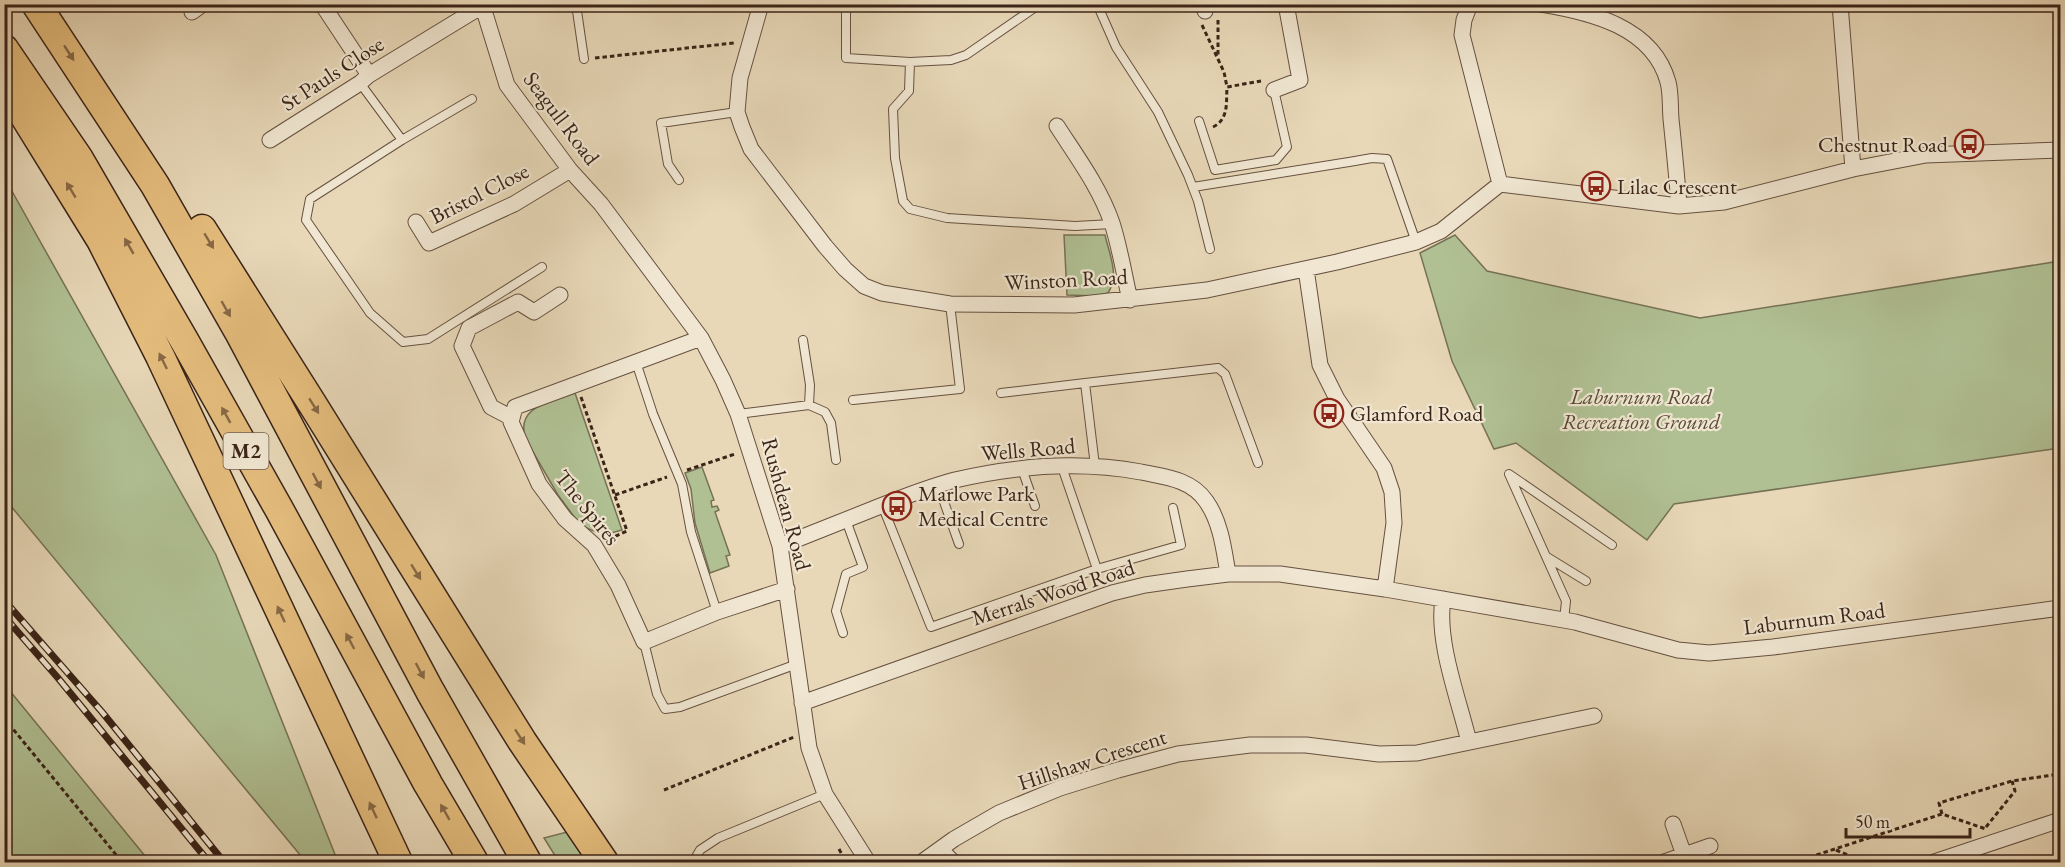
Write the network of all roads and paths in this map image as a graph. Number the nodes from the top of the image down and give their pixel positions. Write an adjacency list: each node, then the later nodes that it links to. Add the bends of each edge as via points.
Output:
1 (36, 4): 36 (highway, M2, one-way to 36)
2 (322, 4): 20 (street)
3 (498, 4): 13 (lane)
4 (576, 4): 18 (lane)
5 (761, 4): 15 (street, Winston Road)
6 (846, 4): 19 (lane, via 846,58)
7 (1040, 4): 19 (lane, via 966,55 951,60)
8 (1097, 4): 37 (lane, via 1126,64 1158,112)
9 (1286, 4): 23 (street, via 1300,80)
10 (1470, 4): 35 (street, via 1462,35)
11 (1541, 4): 38 (street, via 1602,19 1631,32 1659,62 1668,82)
12 (1840, 4): 32 (street)
13 (482, 5): 20 (street, St Pauls Close); 33 (street, Seagull Road, via 507,85)
14 (1204, 8): 17 (path, via 1196,12); 17 (path, via 1216,9)
15 (751, 41): 18 (path); 25 (street, Winston Road, via 740,78)
16 (4, 49): 107 (highway, M2, one-way to 16, via 178,330 79,159)
17 (1218, 57): 22 (path)
18 (584, 59)
19 (910, 62): 40 (lane, via 909,91 894,110 893,132 903,201 910,209 946,218 1074,226)
20 (365, 79): 29 (lane); 30 (street, St Pauls Close)
21 (4, 83): 106 (highway, M2, one-way to 21, via 160,356 101,240)
22 (1227, 87): 23 (path, via 1270,80); 28 (path, via 1226,113 1221,123)
23 (1274, 90): 28 (lane, via 1287,147 1276,160 1215,170)
24 (472, 99): 29 (lane)
25 (737, 112): 34 (lane, via 661,123 668,164); 48 (street, Winston Road, via 751,149 845,269 864,286 882,293)
26 (1199, 121): 28 (lane)
27 (1057, 126): 40 (street, via 1093,182)
28 (1203, 131)
29 (402, 140): 44 (lane, via 310,199 306,220 370,313 403,342 428,339)
30 (270, 141)
31 (2061, 150): 32 (street, via 1926,155)
32 (1853, 169): 38 (street, via 1724,202)
33 (570, 170): 39 (street, Bristol Close, via 514,204 429,243); 42 (street, Seagull Road)
34 (679, 180)
35 (1500, 184): 38 (street); 41 (street, Winston Road, via 1441,231)
36 (155, 185): 108 (highway, M2, one-way to 108); 109 (highway, M2, one-way to 109, via 192,213 522,741)
37 (1193, 187): 41 (lane, via 1372,158 1387,159); 43 (lane)
38 (1680, 206)
39 (417, 222)
40 (1112, 224): 47 (street)
41 (1416, 242): 45 (street, Winston Road)
42 (632, 245): 49 (street, Rushdean Road)
43 (1210, 249)
44 (542, 267)
45 (1306, 269): 47 (street, Winston Road, via 1207,290); 78 (street, via 1320,365 1337,399 1384,468 1392,492 1394,523)
46 (560, 295): 58 (street, via 534,312 518,302 469,328 462,346 491,406)
47 (1130, 300): 48 (street, Winston Road, via 1074,305)
48 (950, 304): 55 (lane, via 960,388)
49 (701, 338): 51 (street); 57 (street, Rushdean Road)
50 (803, 340): 56 (lane)
51 (636, 362): 53 (street); 81 (lane, via 682,484 691,532)
52 (1085, 383): 54 (lane); 60 (lane, via 1218,368 1225,374); 61 (lane)
53 (577, 384): 58 (street, via 515,406); 70 (path, via 627,531)
54 (1001, 393)
55 (853, 400)
56 (809, 405): 57 (lane); 59 (lane, via 825,412 831,423)
57 (738, 414): 72 (street, Rushdean Road)
58 (512, 418): 70 (street, The Spires, via 539,484 566,519)
59 (836, 460)
60 (1258, 463)
61 (1095, 466): 62 (street, Wells Road); 75 (street, Wells Road, via 1173,478 1190,486 1206,499 1215,516)
62 (1062, 467): 63 (street, Wells Road); 74 (lane)
63 (1022, 469): 64 (street, Wells Road); 66 (lane)
64 (938, 485): 65 (street, Wells Road); 69 (lane)
65 (882, 506): 68 (street, Wells Road); 74 (lane, via 931,627)
66 (1035, 506)
67 (1173, 508): 74 (lane, via 1181,545)
68 (846, 520): 72 (street, Wells Road); 83 (lane, via 863,567 846,574 836,611)
69 (959, 544)
70 (594, 545): 84 (street, The Spires, via 618,585)
71 (1612, 545): 73 (lane, via 1509,474)
72 (780, 546): 77 (street, Rushdean Road)
73 (1546, 556): 76 (lane); 82 (lane, via 1566,601)
74 (1097, 569)
75 (1228, 574): 78 (street, Merrals Wood Road, via 1280,574); 86 (street, Merrals Wood Road, via 1112,593)
76 (1586, 581)
77 (787, 589): 81 (street); 85 (street, Rushdean Road)
78 (1385, 589): 79 (street, Merrals Wood Road)
79 (1443, 599): 82 (street, Merrals Wood Road); 90 (street, via 1445,646)
80 (2061, 608): 82 (street, Laburnum Road, via 1709,653 1678,650)
81 (717, 612): 84 (street)
82 (1570, 621)
83 (843, 633)
84 (644, 642): 85 (lane, via 657,694 665,709 680,708)
85 (797, 664): 86 (street, Rushdean Road)
86 (802, 702): 89 (street, Rushdean Road)
87 (1594, 716): 90 (street, Hillshaw Crescent)
88 (4, 718): 105 (path)
89 (807, 732): 93 (path); 94 (street, Rushdean Road)
90 (1469, 742): 101 (street, Hillshaw Crescent, via 1417,753 1250,745 1178,754 1060,788 999,813)
91 (2061, 774): 92 (path)
92 (2012, 781): 95 (path, via 1939,803); 98 (path, via 2015,791)
93 (664, 790)
94 (825, 794): 110 (lane, via 718,838 700,850); 112 (street, Rushdean Road)
95 (1942, 814): 98 (path); 103 (path)
96 (2061, 820): 99 (street)
97 (1673, 824): 104 (street)
98 (1986, 828): 99 (path)
99 (1993, 843): 118 (street)
100 (1710, 846): 104 (street)
101 (943, 847): 113 (street, Hillshaw Crescent); 114 (lane)
102 (839, 849): 111 (path)
103 (1834, 850): 116 (path); 117 (path)
104 (1684, 855): 115 (street)
105 (122, 862)
106 (398, 862)
107 (474, 862)
108 (527, 862)
109 (604, 862)
110 (693, 862)
111 (844, 862)
112 (868, 862)
113 (922, 862)
114 (958, 862)
115 (1664, 862)
116 (1795, 862)
117 (1864, 862)
118 (1934, 862)

